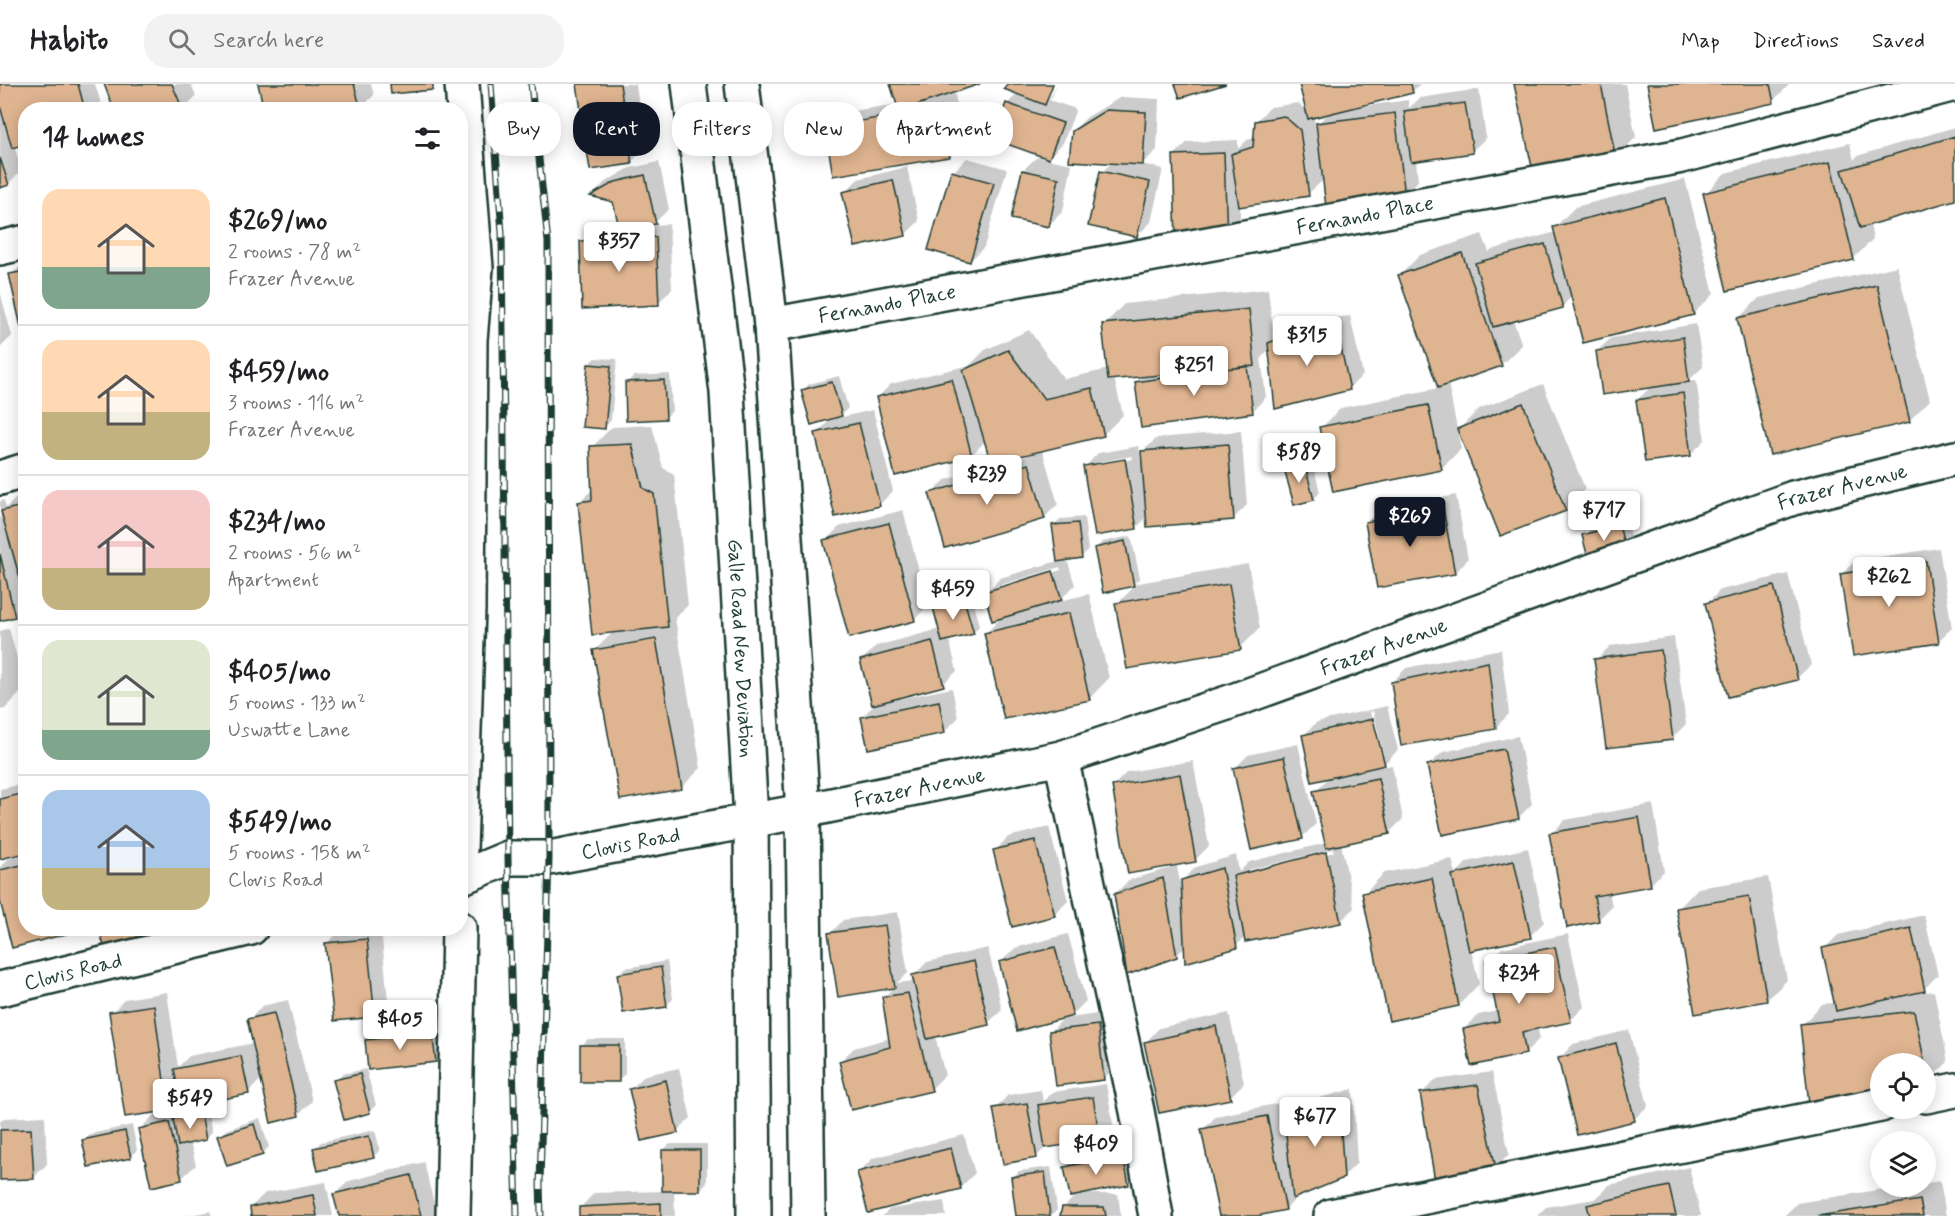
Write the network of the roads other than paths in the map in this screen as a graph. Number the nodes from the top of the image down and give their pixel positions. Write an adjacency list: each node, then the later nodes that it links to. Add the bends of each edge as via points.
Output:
1 (689, 84): 14 (street, Galle Road New Deviation, via 727,393)
2 (742, 84): 8 (street)
3 (1955, 84): 8 (street, Fernando Place, via 1682,156)
4 (468, 175): 7 (street, via 476,268)
5 (18, 244): 6 (street)
6 (0, 248)
7 (468, 321)
8 (771, 325): 13 (street)
9 (1955, 458): 12 (street, Frazer Avenue, via 1794,498 1227,703)
10 (18, 472): 11 (street)
11 (0, 478)
12 (1061, 758): 13 (street, Frazer Avenue); 25 (street)
13 (803, 811): 14 (street, Clovis Road); 24 (street)
14 (751, 819): 15 (street, Clovis Road, via 549,858 508,858); 23 (street, Galle Road New Deviation)
15 (468, 875)
16 (218, 936): 18 (street, Clovis Road)
17 (459, 936): 22 (street)
18 (0, 989)
19 (1955, 1090): 20 (street)
20 (1936, 1094)
21 (1870, 1107): 26 (street)
22 (453, 1216)
23 (754, 1216)
24 (808, 1216)
25 (1156, 1216)
26 (1331, 1216)

